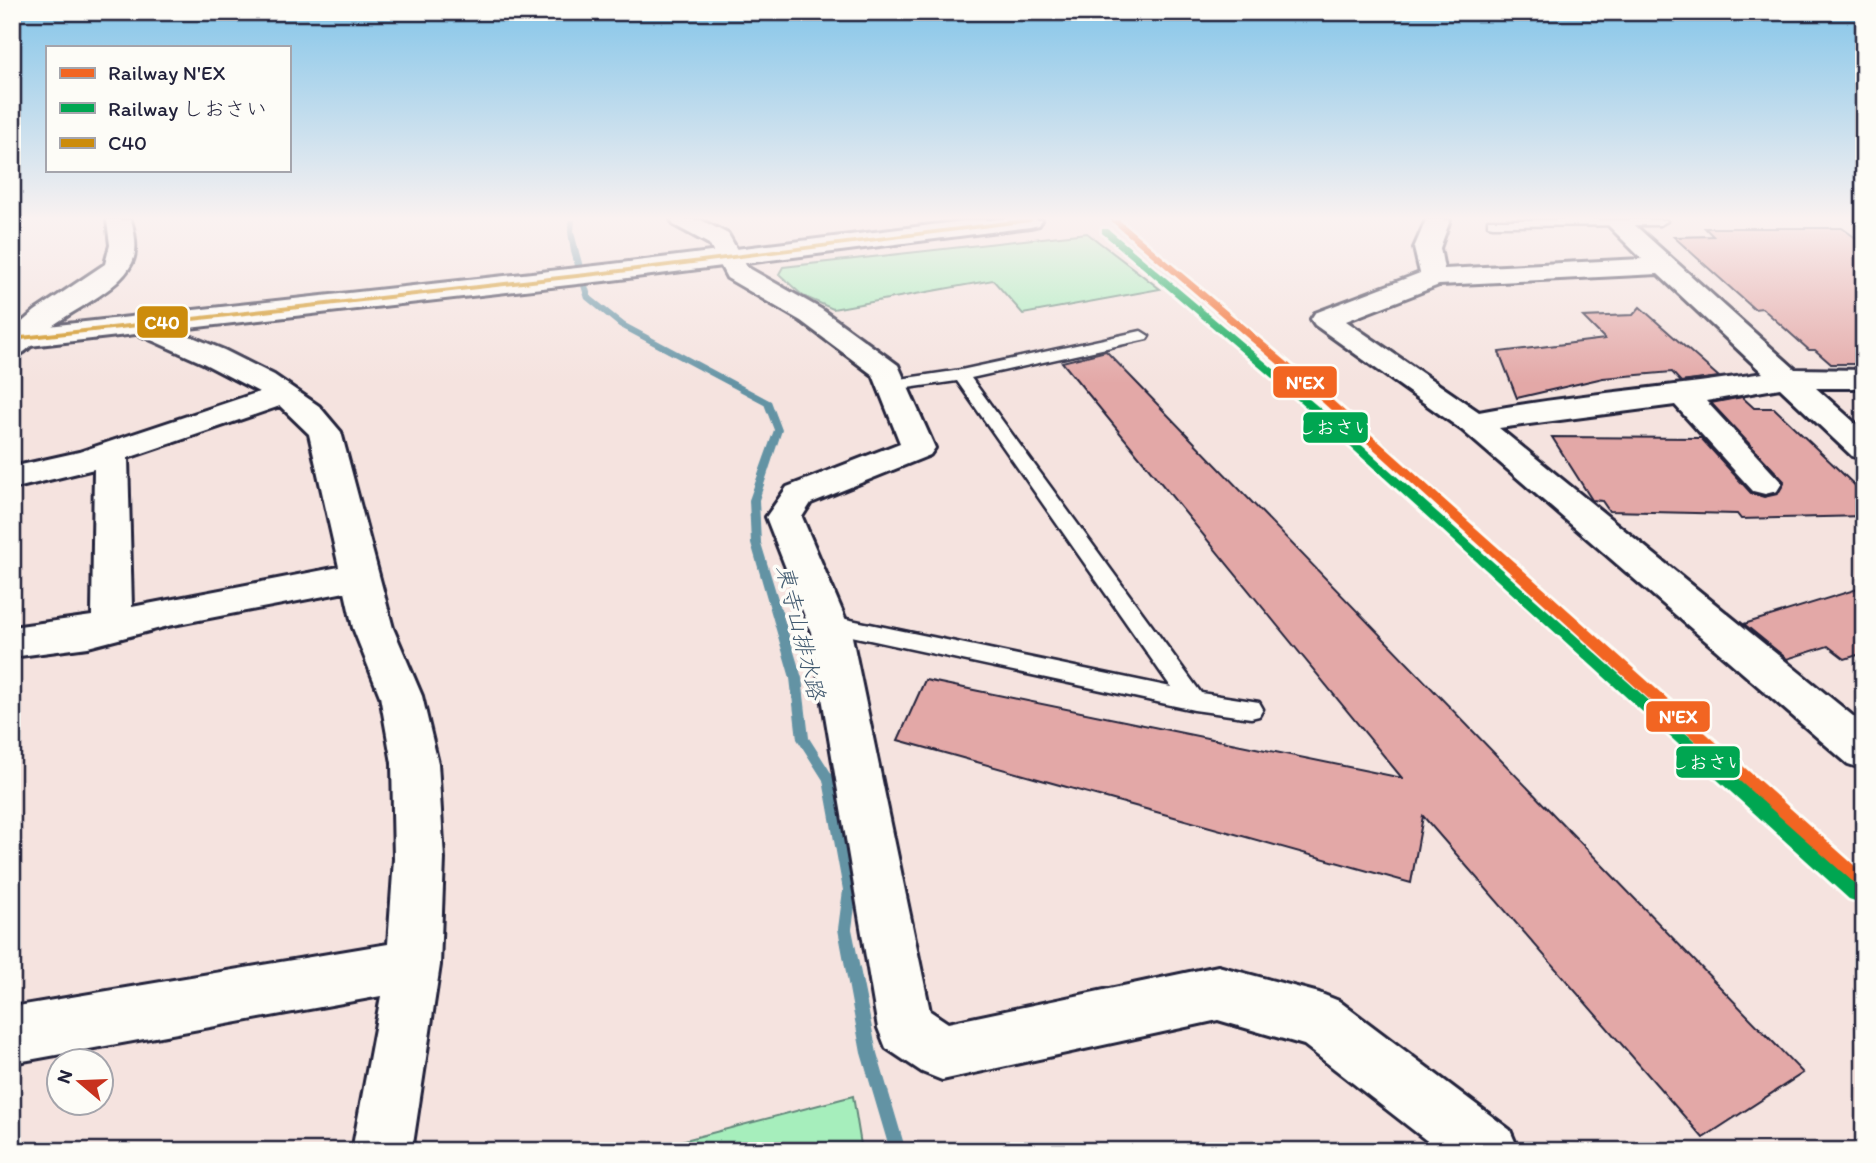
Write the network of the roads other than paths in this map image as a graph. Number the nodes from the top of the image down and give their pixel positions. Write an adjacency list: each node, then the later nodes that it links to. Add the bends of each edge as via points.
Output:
1 (110, 274): 10 (street)
2 (593, 274): 8 (street)
3 (740, 274): 14 (street, via 811,315 887,371)
4 (1434, 274): 7 (street)
5 (1487, 274): 7 (street)
6 (1675, 274): 12 (street)
7 (1435, 277): 17 (street, via 1325,319)
8 (139, 324): 10 (street); 16 (street, via 248,372)
9 (1141, 336): 11 (lane)
10 (15, 342)
11 (961, 375): 14 (lane); 26 (lane)
12 (1787, 378): 13 (street); 15 (street); 18 (street)
13 (1864, 379)
14 (893, 385): 23 (street, via 918,448 799,495 784,517)
15 (1683, 395): 17 (street, via 1519,414); 21 (street)
16 (283, 396): 19 (street); 22 (street, via 311,415 324,432)
17 (1473, 424): 28 (street)
18 (1864, 449)
19 (111, 453): 20 (street); 24 (street)
20 (12, 478)
21 (1765, 483)
22 (360, 576): 24 (street); 29 (street, via 373,628 401,696 415,763 419,859)
23 (827, 623): 26 (lane); 32 (street, via 906,1028 942,1052 1218,993 1319,1021)
24 (112, 625): 25 (street)
25 (12, 642)
26 (1194, 701): 27 (lane)
27 (1251, 709)
28 (1864, 751)
29 (413, 965): 30 (street); 31 (street)
30 (12, 1035)
31 (382, 1151)
32 (1489, 1151)

